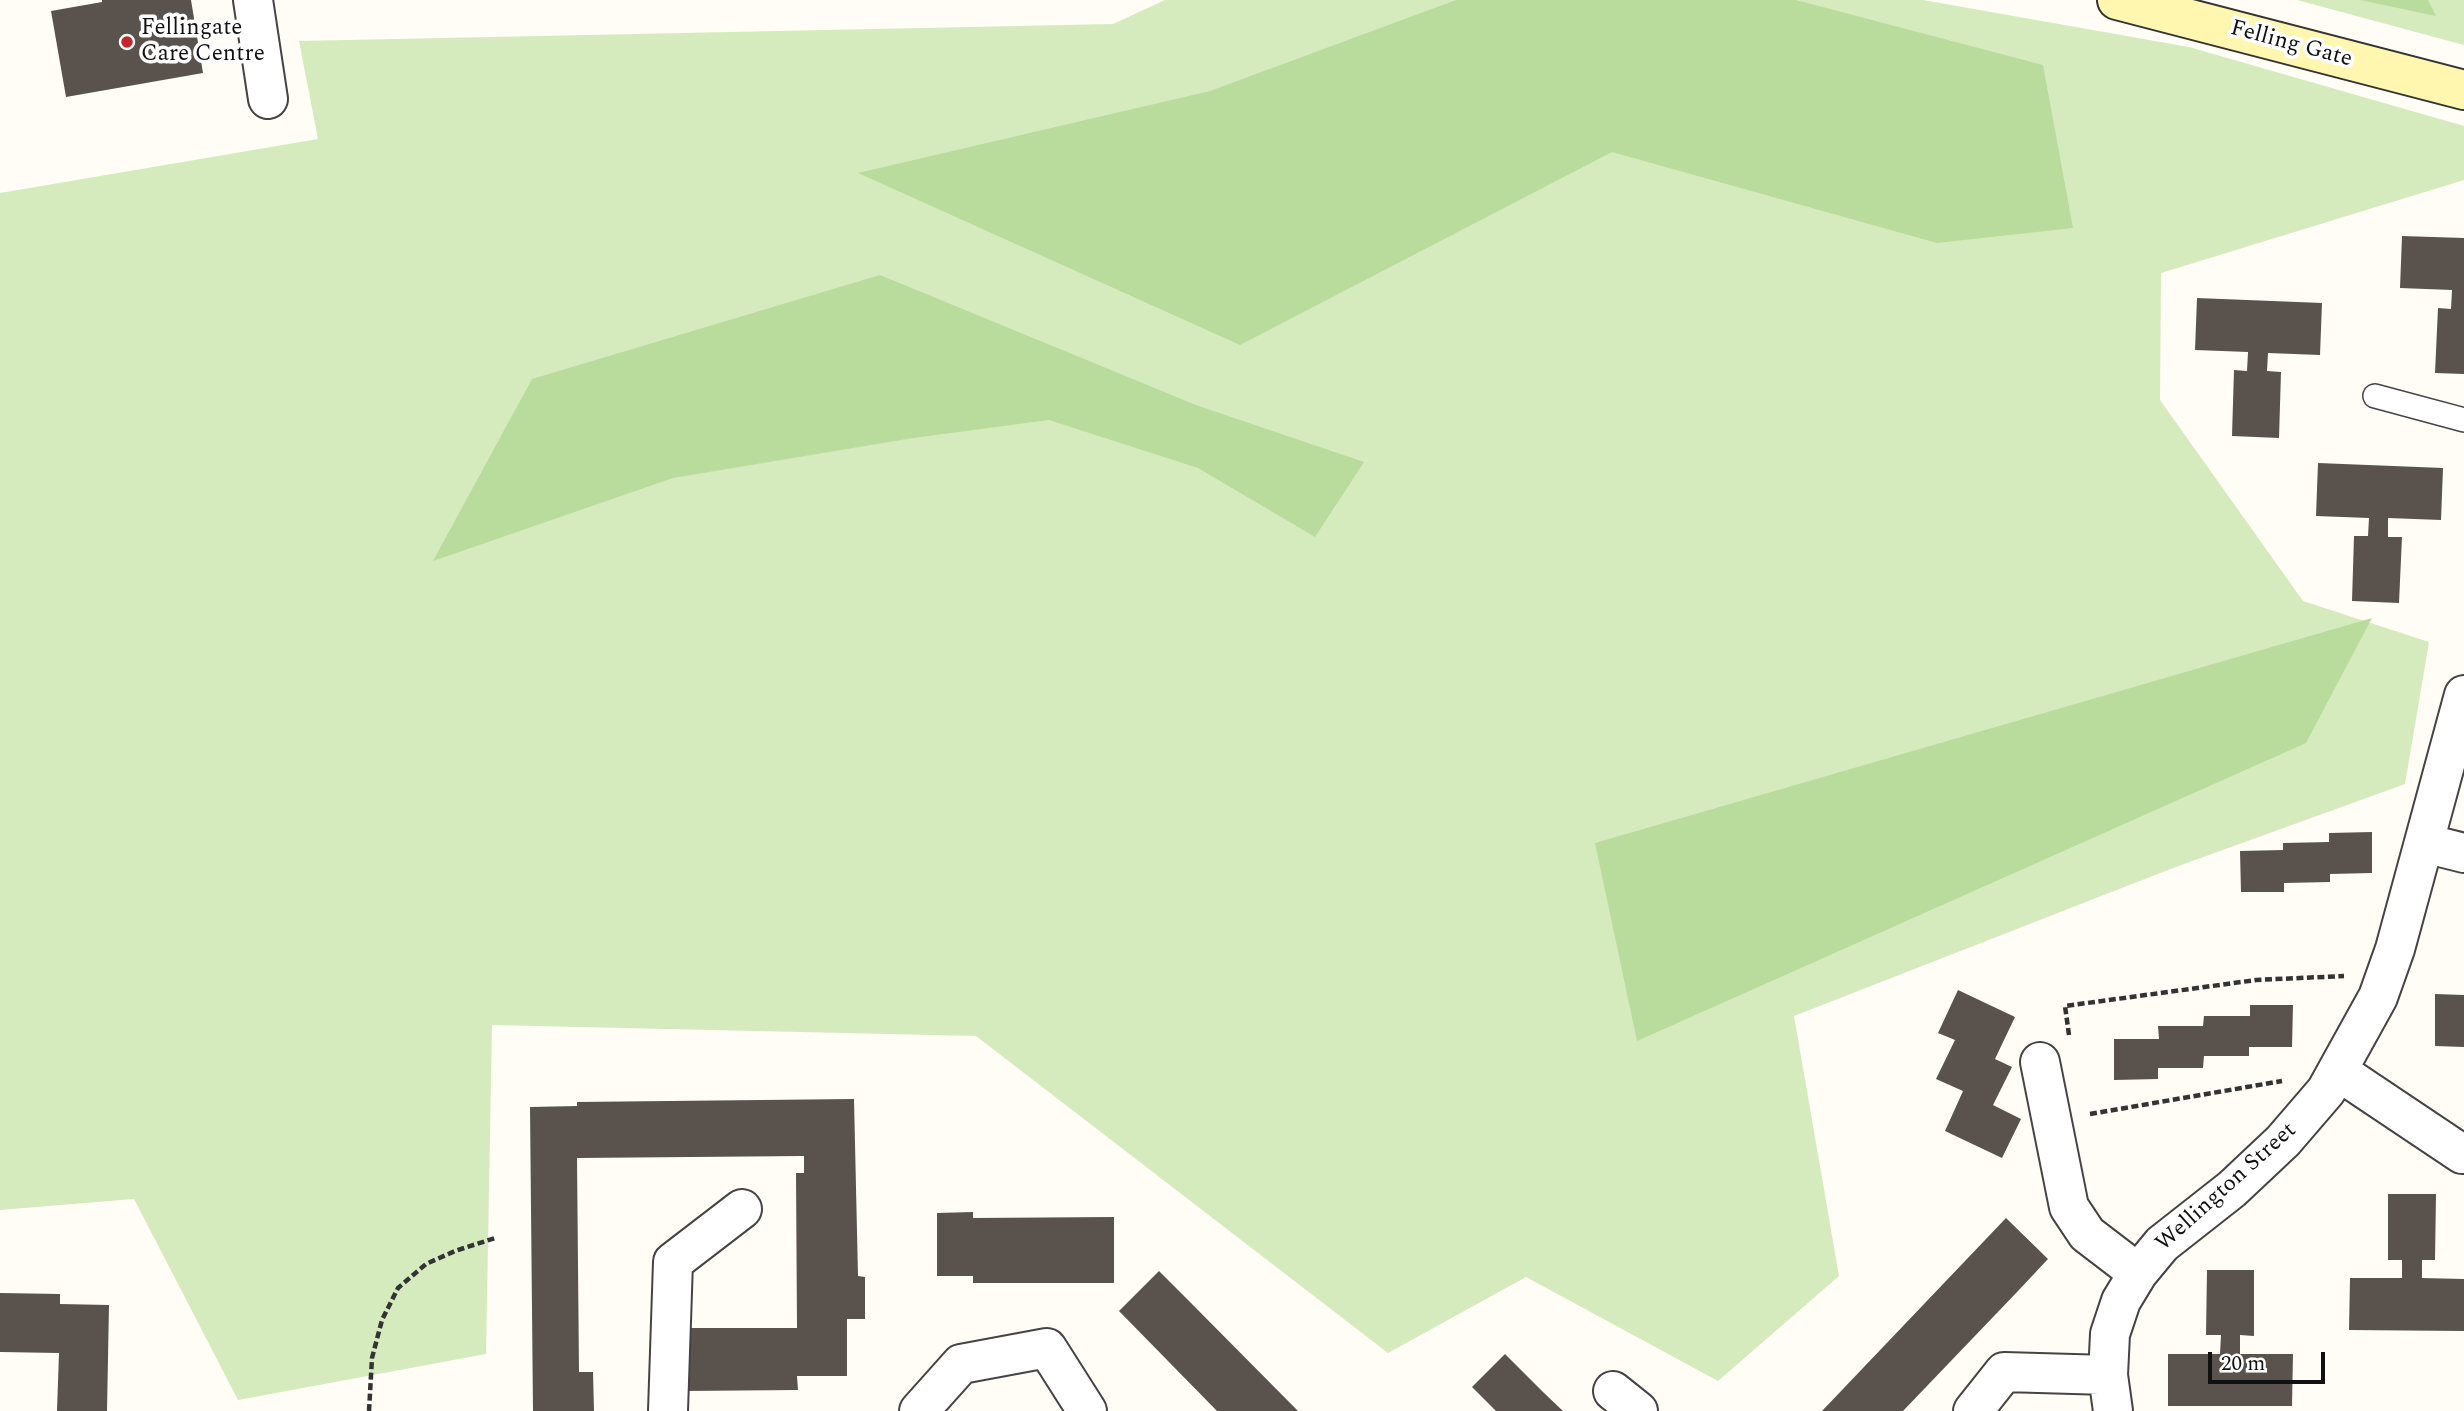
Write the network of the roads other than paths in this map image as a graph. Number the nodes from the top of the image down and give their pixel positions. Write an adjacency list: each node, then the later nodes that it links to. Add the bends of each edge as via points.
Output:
1 (254, 0): 4 (street)
2 (2117, 0): 3 (street, Felling Gate)
3 (2464, 90)
4 (268, 99)
5 (2375, 396): 6 (lane)
6 (2464, 420)
7 (2464, 695): 8 (street, Wellington Street)
8 (2424, 843): 9 (street); 11 (street, Wellington Street, via 2378,998)
9 (2464, 853)
10 (2055, 1054): 14 (street, via 2052,1120 2069,1207 2087,1234)
11 (2338, 1071): 12 (street); 14 (street, Wellington Street, via 2283,1141 2162,1244)
12 (2462, 1154)
13 (742, 1209): 16 (street, via 673,1262)
14 (2138, 1272): 15 (street, Wellington Street, via 2120,1301 2110,1335)
15 (2110, 1393): 19 (street, via 2004,1372)
16 (668, 1411)
17 (919, 1411): 18 (street, via 961,1364 1047,1348)
18 (1087, 1411)
19 (1973, 1411)

